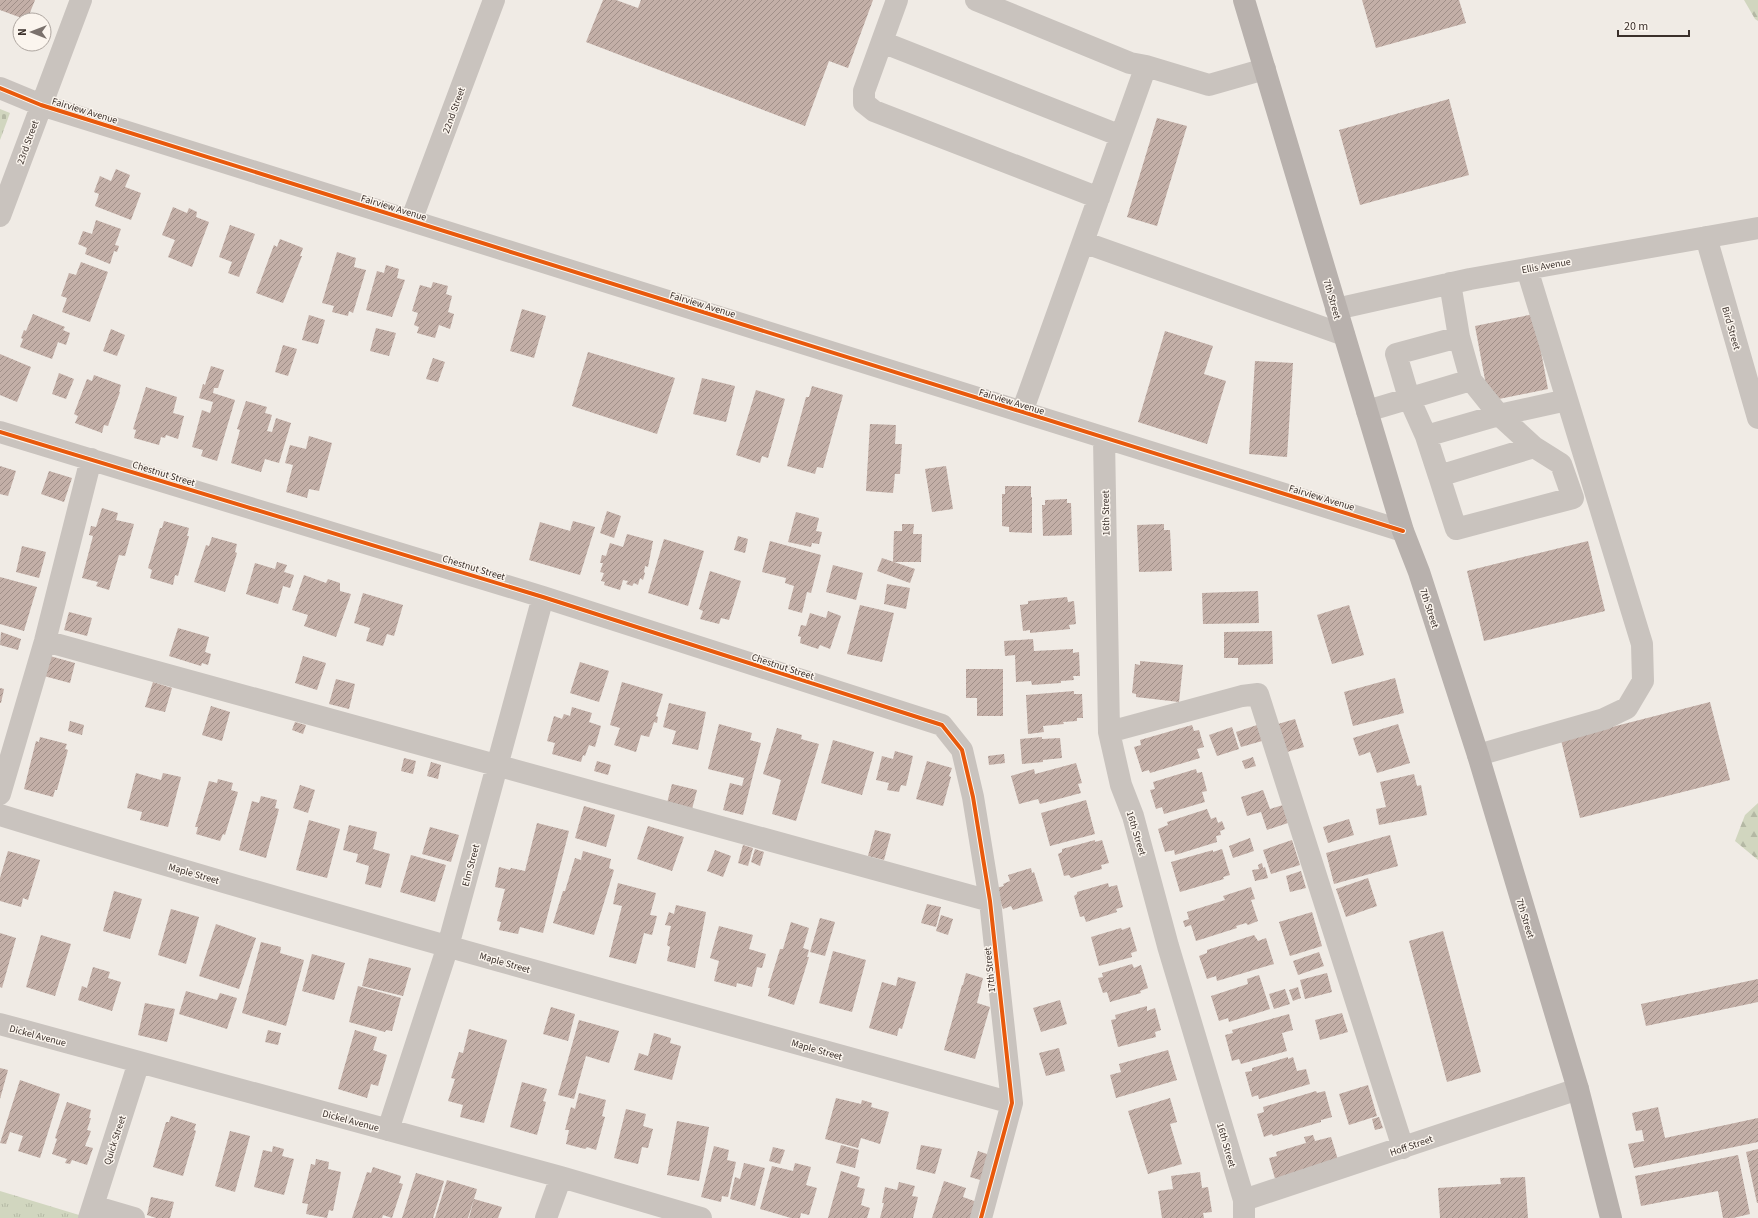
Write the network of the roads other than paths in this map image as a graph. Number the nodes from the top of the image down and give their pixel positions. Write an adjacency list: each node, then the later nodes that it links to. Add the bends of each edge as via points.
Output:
1 (81, 0): 10 (street, 23rd Street)
2 (494, 0): 14 (street, 22nd Street)
3 (897, 0): 6 (street)
4 (976, 0): 7 (street, via 1130,63)
5 (1244, 0): 8 (main road, 7th Street)
6 (882, 42): 11 (street); 12 (street, via 864,91 864,103 874,111)
7 (1146, 66): 8 (street, via 1209,85); 11 (street)
8 (1265, 69): 20 (main road, 7th Street)
9 (0, 88): 10 (street, Fairview Avenue)
10 (41, 105): 13 (street, 23rd Street); 14 (street, Fairview Avenue)
11 (1121, 136): 12 (street)
12 (1099, 198): 17 (street)
13 (0, 216)
14 (411, 221): 27 (street, Fairview Avenue)
15 (1758, 228): 16 (street, Ellis Avenue)
16 (1706, 237): 18 (street, Ellis Avenue); 29 (street, Bird Street)
17 (1083, 242): 21 (street); 27 (street)
18 (1527, 269): 19 (street, Ellis Avenue); 25 (street)
19 (1450, 283): 20 (street, Ellis Avenue); 22 (street)
20 (1336, 309): 21 (main road, 7th Street)
21 (1344, 335): 26 (main road, 7th Street)
22 (1459, 337): 23 (street); 24 (street, via 1396,354)
23 (1471, 380): 24 (street); 28 (street)
24 (1409, 398): 26 (street); 31 (street)
25 (1567, 400): 28 (street); 41 (street, via 1642,644 1643,682 1627,708 1604,719)
26 (1367, 411): 36 (main road, 7th Street)
27 (1022, 412): 32 (street, Fairview Avenue)
28 (1499, 415): 31 (street); 33 (street)
29 (1758, 416)
30 (0, 432): 34 (street, Chestnut Street)
31 (1426, 436): 35 (street)
32 (1104, 438): 36 (street, Fairview Avenue); 40 (street, 16th Street)
33 (1534, 447): 35 (street); 35 (street, via 1561,464 1573,498 1456,529)
34 (91, 459): 37 (street, Chestnut Street); 38 (street)
35 (1439, 476)
36 (1403, 531): 41 (main road, 7th Street, via 1419,572)
37 (543, 596): 39 (street, Chestnut Street); 42 (street, Elm Street)
38 (45, 641): 42 (street); 43 (street)
39 (942, 725): 45 (street, 17th Street, via 962,750 974,797)
40 (1109, 732): 52 (street, via 1242,696 1258,694); 54 (street, 16th Street, via 1121,785 1133,816)
41 (1478, 755): 49 (main road, 7th Street)
42 (496, 766): 45 (street); 46 (street, Elm Street)
43 (0, 794)
44 (0, 815): 46 (street, Maple Street)
45 (990, 901): 50 (street, 17th Street)
46 (448, 946): 50 (street, Maple Street); 51 (street, Elm Street)
47 (0, 1024): 48 (street, Dickel Avenue)
48 (139, 1062): 51 (street, Dickel Avenue); 55 (street, Quick Street)
49 (1578, 1089): 52 (street, Hoff Street); 60 (main road, 7th Street)
50 (1012, 1103): 59 (street, 17th Street)
51 (388, 1130): 53 (street, Dickel Avenue)
52 (1403, 1148): 54 (street, Hoff Street)
53 (561, 1177): 57 (street); 58 (street, Dickel Avenue)
54 (1244, 1209)
55 (91, 1212): 56 (street)
56 (134, 1218)
57 (546, 1218)
58 (701, 1218)
59 (981, 1218)
60 (1611, 1218)

